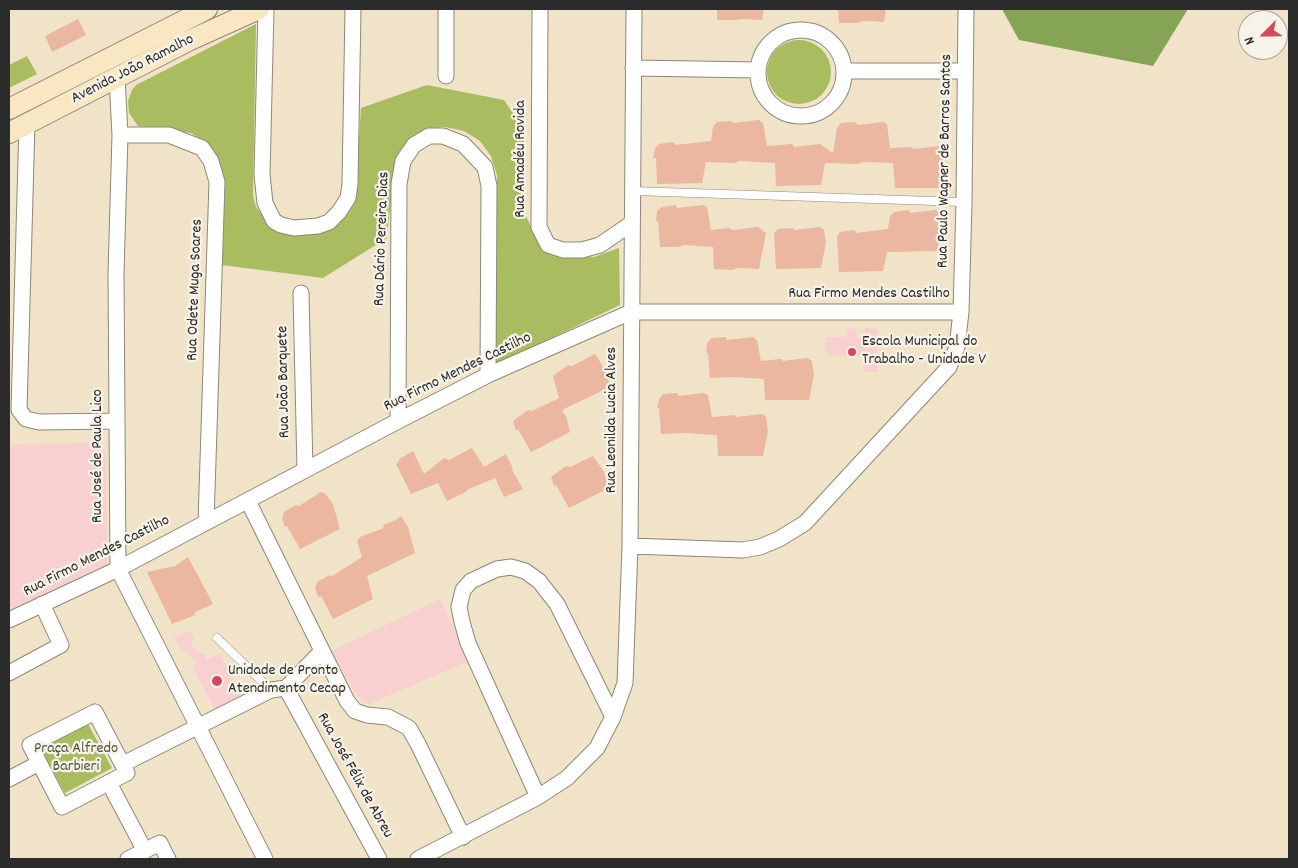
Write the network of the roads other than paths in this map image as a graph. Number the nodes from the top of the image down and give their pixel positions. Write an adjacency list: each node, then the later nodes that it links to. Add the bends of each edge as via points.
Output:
1 (207, 9): 15 (street, Avenida João Ramalho)
2 (259, 9): 14 (street, Avenida João Ramalho)
3 (266, 9): 4 (street, via 262,175 265,203 274,221 294,228 329,222 348,198)
4 (353, 9)
5 (446, 9): 13 (street)
6 (540, 9): 21 (street, Rua Amadéu Rovida, via 539,227 548,245 563,250 582,250 600,245)
7 (634, 9): 9 (street, Rua Leonilda Lucia Alves)
8 (966, 9): 11 (street, Rua Paulo Wagner de Barros Santos)
9 (633, 68): 10 (street); 19 (street, Rua Leonilda Lucia Alves)
10 (758, 70): 12 (street, via 761,55 769,43 794,29 823,35 834,44 842,57); 12 (street, via 759,85 767,99 778,110 793,116 823,111 835,101)
11 (965, 71): 12 (street); 20 (street, Rua Paulo Wagner de Barros Santos)
12 (845, 72)
13 (446, 76)
14 (117, 77): 16 (street, Avenida João Ramalho); 18 (street, Rua José de Paula Lico)
15 (9, 109)
16 (27, 124): 17 (street, Avenida João Ramalho); 26 (street, via 19,410 26,419 39,422)
17 (9, 133)
18 (120, 135): 26 (street, Rua José de Paula Lico); 30 (street, Rua Odete Muga Soares, via 169,134 202,148 211,161 217,182)
19 (633, 191): 20 (lane); 21 (street, Rua Leonilda Lucia Alves)
20 (964, 202): 24 (street, Rua Paulo Wagner de Barros Santos)
21 (632, 223): 23 (street, Rua Leonilda Lucia Alves)
22 (301, 293): 28 (street, Rua João Barquete)
23 (631, 312): 24 (street, Rua Firmo Mendes Castilho); 25 (street, Rua Firmo Mendes Castilho); 31 (street, Rua Leonilda Lucia Alves)
24 (961, 312): 31 (street, Rua Paulo Wagner de Barros Santos, via 957,347 949,367 805,523 779,539 743,550)
25 (488, 375): 27 (street, Rua Firmo Mendes Castilho); 27 (street, Rua Dário Pereira Dias, via 489,186 485,167 463,144 443,136 429,136 414,144 403,160 399,184)
26 (116, 421): 32 (street, Rua José de Paula Lico)
27 (398, 421): 28 (street, Rua Firmo Mendes Castilho)
28 (305, 470): 29 (street, Rua Firmo Mendes Castilho)
29 (248, 501): 30 (street, Rua Firmo Mendes Castilho); 36 (street)
30 (206, 522): 32 (street, Rua Firmo Mendes Castilho)
31 (630, 546): 40 (street, Rua Leonilda Lucia Alves, via 625,683)
32 (118, 568): 33 (street, Rua Firmo Mendes Castilho); 41 (street, Rua José de Paula Lico)
33 (42, 604): 34 (street, Rua Firmo Mendes Castilho); 37 (street, via 61,645)
34 (9, 620)
35 (217, 638): 39 (lane)
36 (322, 651): 38 (street); 47 (street, via 355,711 388,717 409,728)
37 (9, 673)
38 (286, 688): 39 (street); 52 (street, Rua José Félix de Abreu)
39 (271, 690): 41 (street)
40 (613, 717): 46 (street, Rua Leonilda Lucia Alves, via 597,748 567,778); 46 (street, via 557,604 539,581 511,566 471,581 463,590 459,607 468,643)
41 (199, 726): 43 (street); 51 (street, Rua José de Paula Lico)
42 (39, 763): 43 (street, via 30,745 95,712); 44 (street); 45 (street, via 62,807)
43 (123, 764): 45 (street, via 127,773)
44 (9, 779)
45 (108, 783): 48 (street)
46 (538, 797): 47 (street, Rua Leonilda Lucia Alves)
47 (463, 837): 53 (street, Rua Leonilda Lucia Alves)
48 (145, 851): 49 (street); 50 (street, via 160,843)
49 (128, 859)
50 (168, 859)
51 (265, 859)
52 (380, 859)
53 (418, 859)

